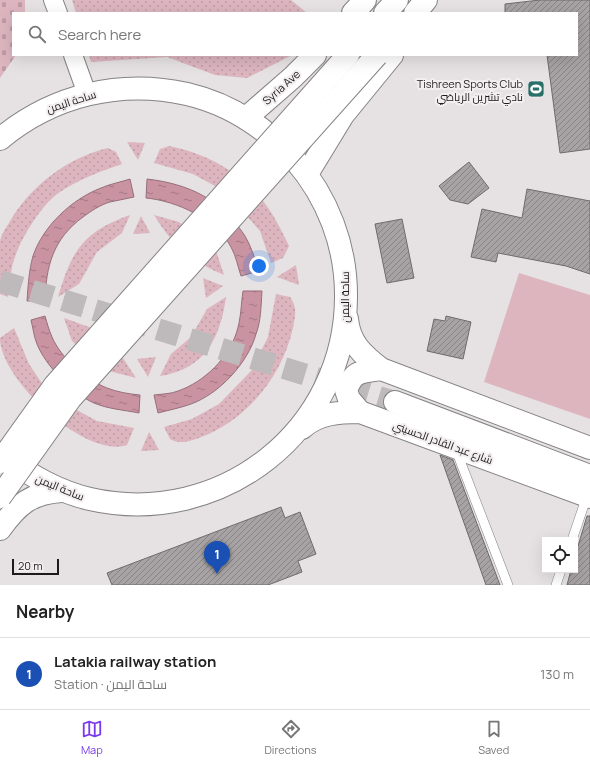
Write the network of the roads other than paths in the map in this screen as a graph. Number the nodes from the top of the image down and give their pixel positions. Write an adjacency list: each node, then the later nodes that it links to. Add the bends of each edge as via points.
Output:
1 (53, 0): 6 (street)
2 (365, 0): 7 (main road)
3 (397, 0): 8 (main road)
4 (426, 0): 9 (main road)
5 (439, 0): 10 (main road)
6 (58, 12)
7 (354, 12)
8 (386, 12)
9 (416, 12)
10 (429, 12)
11 (73, 56): 16 (street)
12 (314, 56): 17 (main road, Syria Ave)
13 (347, 56): 28 (main road, bridge, via 54,385)
14 (376, 56): 31 (main road, bridge, via 70,399)
15 (391, 56): 19 (main road, via 343,115)
16 (87, 94): 17 (main road, ساحة اليمن, via 115,89 169,90 209,101); 18 (main road, ساحة اليمن, via 36,113)
17 (246, 118): 19 (main road, ساحة اليمن, via 279,143)
18 (0, 139)
19 (307, 174): 20 (main road, ساحة اليمن, via 326,206 339,240 346,276)
20 (346, 314): 21 (main road, via 352,340 362,353); 24 (main road, ساحة اليمن, via 331,377 317,403)
21 (381, 369): 23 (main road, via 362,372 351,378 346,390 349,399); 26 (main road)
22 (395, 402): 29 (main road)
23 (360, 412): 24 (main road, شارع عبد القادر الحسيني, via 323,416 308,422); 25 (main road, شارع عبد القادر الحسيني)
24 (296, 432): 30 (main road, ساحة اليمن, via 276,453 254,470 202,495 175,502 118,504)
25 (455, 447): 29 (main road, شارع عبد القادر الحسيني); 35 (lane)
26 (590, 448)
27 (0, 453): 30 (main road, ساحة اليمن, via 32,476)
28 (0, 462)
29 (589, 490): 33 (lane)
30 (62, 491): 32 (main road, via 45,492 28,499 11,514)
31 (0, 497)
32 (0, 529)
33 (573, 537)
34 (560, 573): 36 (lane)
35 (508, 585)
36 (556, 585)

